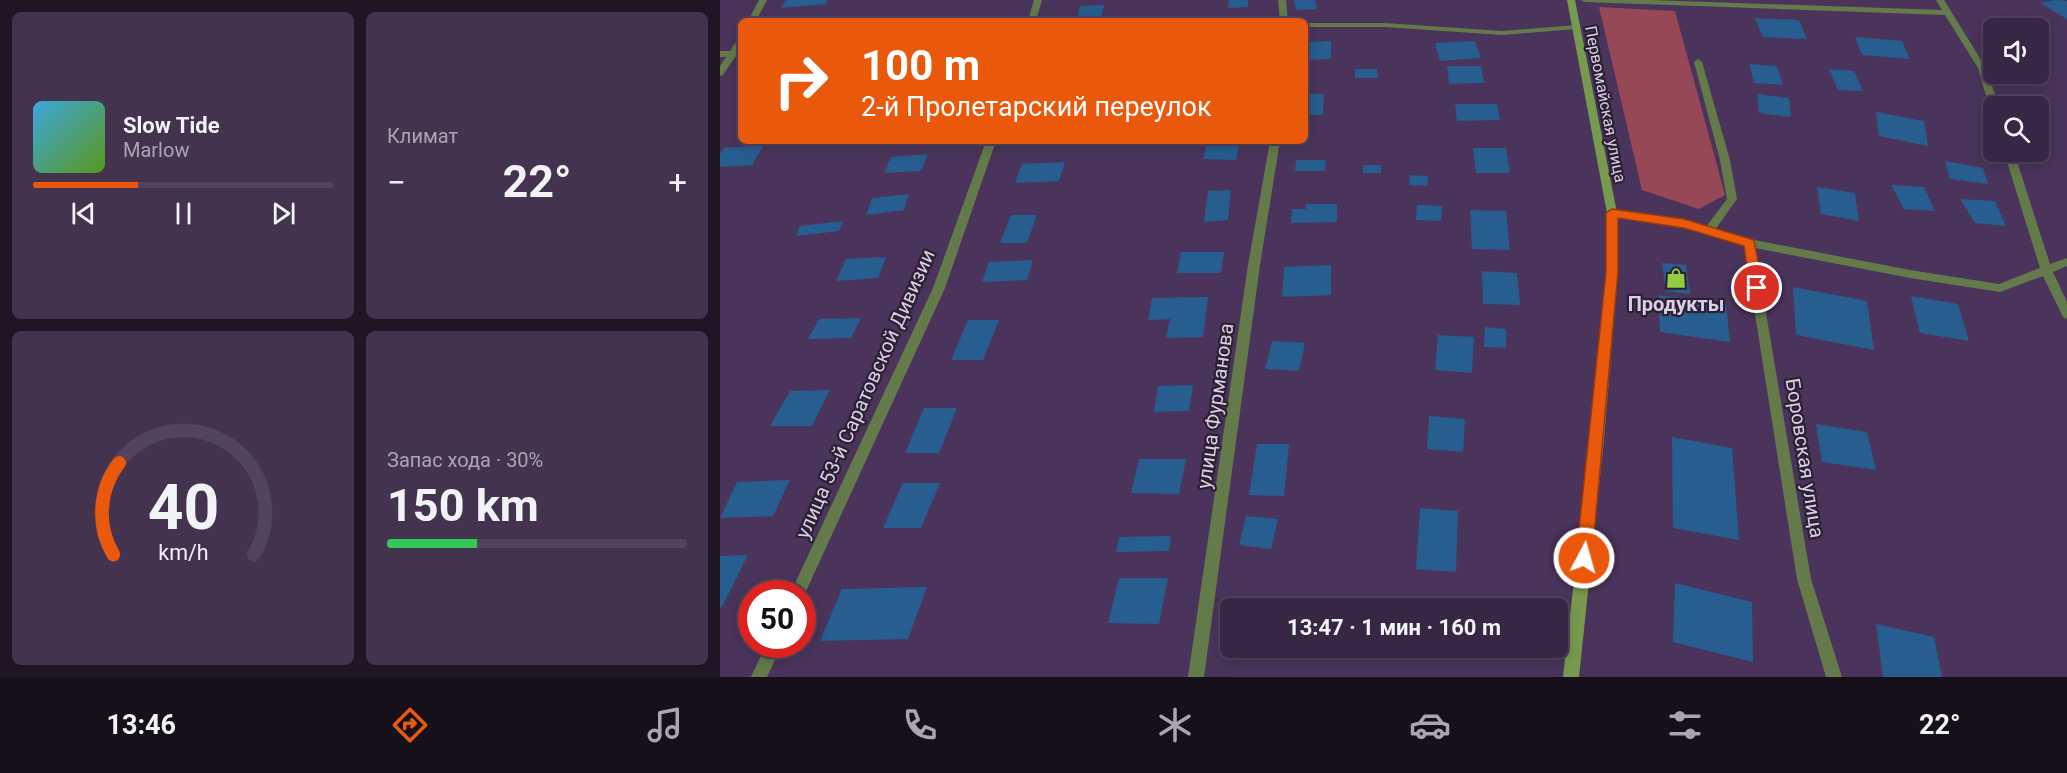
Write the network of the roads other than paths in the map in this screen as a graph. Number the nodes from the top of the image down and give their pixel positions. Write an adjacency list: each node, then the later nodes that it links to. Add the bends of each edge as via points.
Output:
1 (763, 0): 8 (street)
2 (1038, 0): 9 (street)
3 (1282, 0): 10 (street)
4 (1571, 0): 12 (main road, Первомайская улица)
5 (1585, 0): 7 (street)
6 (1940, 0): 7 (street)
7 (1948, 13): 17 (street, via 1982,68)
8 (754, 18)
9 (1033, 18)
10 (1284, 18)
11 (1308, 25): 12 (street, via 1385,25 1502,33)
12 (1576, 27): 21 (main road, Первомайская улица)
13 (720, 54): 14 (street)
14 (737, 55): 16 (street)
15 (1698, 62): 22 (street, via 1732,199)
16 (720, 73)
17 (1991, 96)
18 (990, 144): 27 (street, улица 53-й Саратовской Дивизии, via 939,288)
19 (1274, 144): 30 (street, улица Фурманова)
20 (2012, 162): 25 (street)
21 (1612, 213): 22 (street, via 1684,223); 31 (main road, Первомайская улица, via 1610,294)
22 (1708, 231): 23 (street)
23 (1749, 243): 25 (street, via 2000,288); 32 (street, Боровская улица, via 1804,579)
24 (2067, 262): 25 (street)
25 (2046, 270): 26 (street)
26 (2067, 314)
27 (804, 580)
28 (768, 658): 29 (street)
29 (759, 677)
30 (1196, 677)
31 (1571, 677)
32 (1834, 677)

